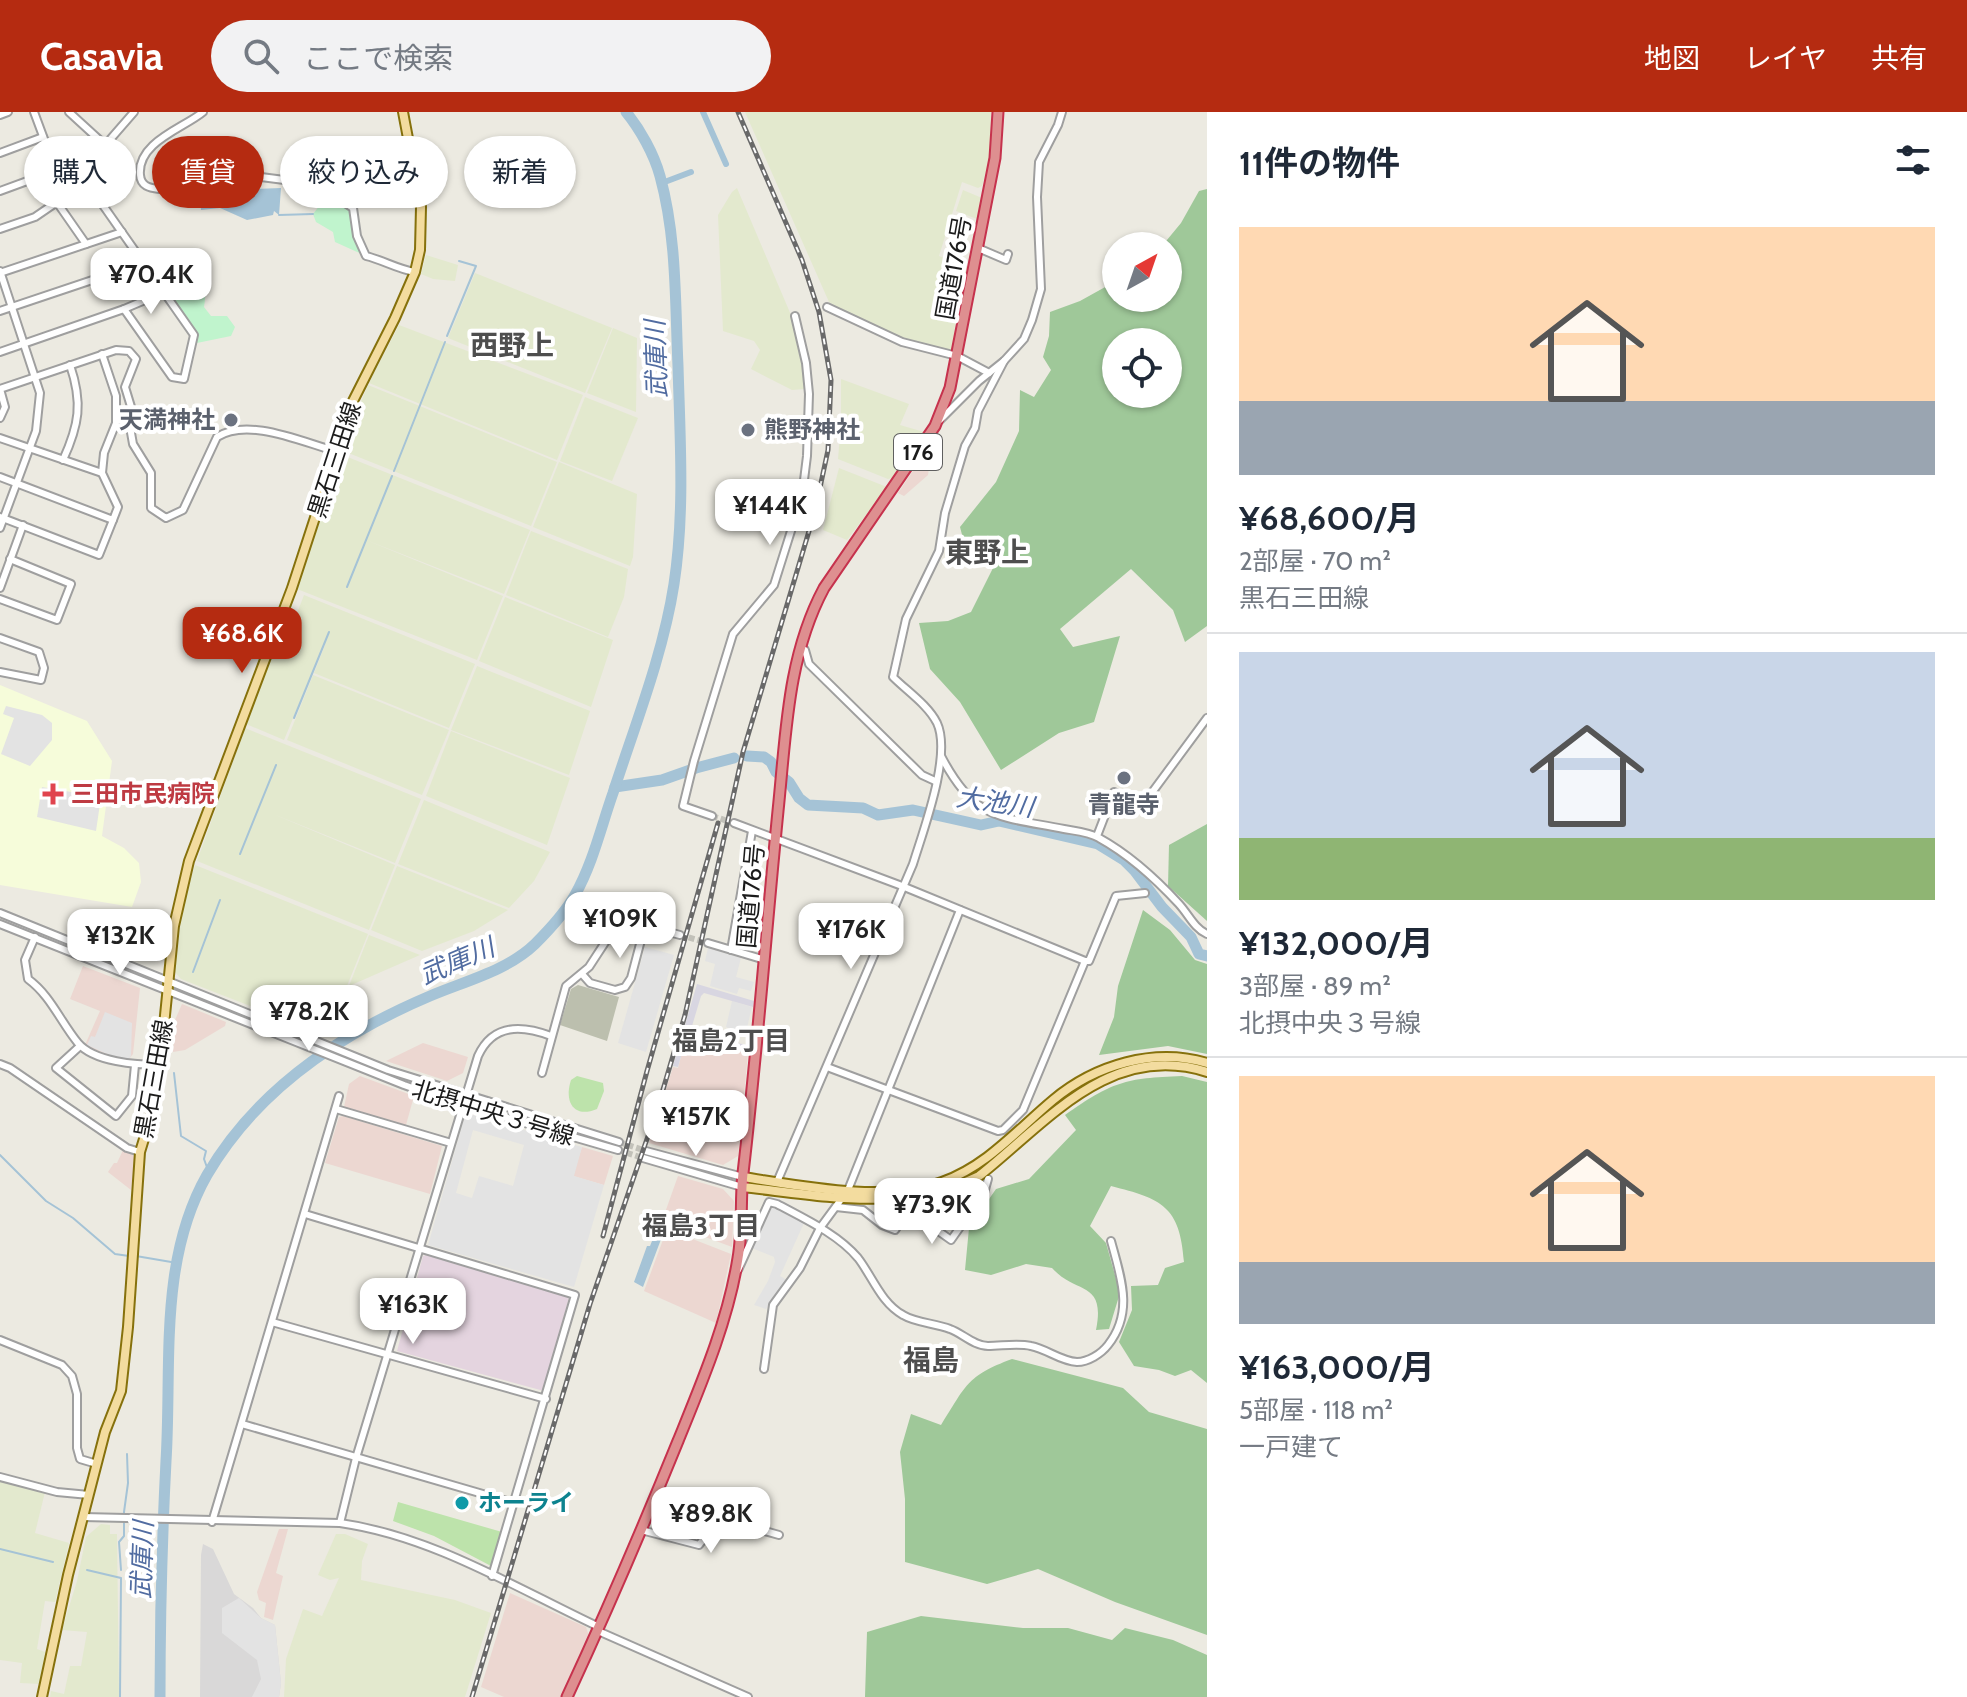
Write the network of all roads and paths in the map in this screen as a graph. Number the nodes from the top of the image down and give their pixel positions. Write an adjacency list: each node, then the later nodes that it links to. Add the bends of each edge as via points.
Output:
1 (8, 112): 10 (street)
2 (34, 112): 12 (street)
3 (69, 112): 13 (street)
4 (119, 112): 11 (street)
5 (134, 112): 11 (street)
6 (203, 112): 29 (street, via 161,138 146,156 140,174 146,186 159,189 180,163 212,158 261,177 323,189 353,208 366,256)
7 (403, 112): 29 (main road, 黒石三田線, via 421,207)
8 (998, 112): 25 (highway, 国道176号 / 176)
9 (1062, 112): 40 (street, via 1039,162 1041,289 1024,339)
10 (0, 115)
11 (128, 119): 14 (street)
12 (43, 136)
13 (95, 136)
14 (113, 136)
15 (24, 144): 16 (street)
16 (0, 153)
17 (24, 182): 18 (street)
18 (0, 191)
19 (47, 208): 22 (street)
20 (61, 208): 24 (street)
21 (105, 208): 23 (street)
22 (0, 229)
23 (122, 232): 24 (street); 27 (street)
24 (86, 244): 28 (street)
25 (978, 248): 26 (street, via 1006,260); 39 (highway, 国道176号 / 176)
26 (1008, 254)
27 (143, 263): 30 (street); 31 (street)
28 (0, 272): 31 (street)
29 (415, 272): 48 (main road, 黒石三田線)
30 (164, 292): 33 (street); 33 (street, via 194,335 184,379 172,377)
31 (12, 307): 34 (street); 36 (street)
32 (827, 307): 39 (street, via 902,342)
33 (124, 309): 36 (street)
34 (0, 311)
35 (795, 316): 66 (street, via 809,394 802,496 774,585 733,634 688,781 683,806)
36 (24, 343): 37 (street); 43 (street)
37 (0, 352)
38 (102, 354): 41 (street); 48 (street, via 129,351 136,359 125,387 133,444 151,473 151,508 166,518 183,510 217,437 227,431 250,428); 50 (street, via 116,396 116,423)
39 (957, 356): 42 (street); 45 (highway, 国道176号 / 176)
40 (1004, 361): 42 (street); 64 (street, via 965,446 939,551 906,619 893,677 937,722)
41 (70, 365): 43 (street); 49 (street, via 79,410)
42 (989, 373): 45 (street)
43 (35, 377): 44 (street, via 0,389 5,407); 47 (street, via 40,393)
44 (0, 418)
45 (935, 426): 61 (highway, 国道176号 / 176, via 824,588)
46 (0, 438): 47 (street)
47 (29, 449): 49 (street); 52 (street)
48 (335, 451): 85 (main road, 黒石三田線, via 292,588 189,861)
49 (63, 460): 50 (street)
50 (102, 473): 54 (street, via 118,507)
51 (0, 477): 52 (street)
52 (17, 484): 53 (street); 54 (street)
53 (2, 517): 55 (street); 56 (street)
54 (113, 520): 55 (street, via 99,555)
55 (23, 525): 57 (street)
56 (0, 528)
57 (10, 559): 58 (street); 59 (street, via 71,584 57,620)
58 (0, 588)
59 (0, 599)
60 (0, 638): 62 (street, via 39,652 44,668 41,680)
61 (800, 648): 65 (street, via 833,688 922,775); 70 (highway, 国道176号 / 176, via 790,691)
62 (0, 672)
63 (1207, 718): 69 (street, via 1142,806 1114,792)
64 (941, 756): 65 (street); 69 (street, via 972,802 994,815)
65 (935, 781): 71 (street)
66 (712, 816)
67 (734, 823): 68 (street)
68 (752, 831): 70 (street); 81 (street)
69 (1097, 836): 77 (street, via 1140,864 1197,930)
70 (776, 840): 71 (street); 82 (highway, 国道176号 / 176)
71 (902, 886): 73 (street); 93 (street)
72 (1145, 893): 83 (street, via 1116,896)
73 (960, 910): 83 (street); 96 (street)
74 (0, 913): 85 (street)
75 (0, 924): 79 (street)
76 (645, 925): 78 (street); 84 (street, via 617,924); 84 (street, via 625,987 603,987)
77 (1207, 934)
78 (680, 935)
79 (35, 937): 86 (street); 88 (street, via 25,960 28,979 43,990)
80 (708, 943): 81 (street)
81 (731, 950): 82 (street)
82 (765, 960): 107 (highway, 国道176号 / 176)
83 (1085, 961): 96 (street, via 1023,1110 1003,1130)
84 (582, 974): 87 (street, via 566,986)
85 (168, 979): 86 (main road, 黒石三田線); 98 (street, 北摂中央３号線)
86 (167, 991): 92 (main road, 黒石三田線); 99 (street, 北摂中央３号線)
87 (551, 1036): 95 (street); 98 (street, via 520,1028 495,1034 481,1049)
88 (80, 1046): 91 (street); 101 (street, via 56,1068)
89 (1207, 1063): 109 (main road, via 1150,1058 1106,1069 1070,1087 996,1151 957,1176 899,1191)
90 (0, 1064): 102 (street)
91 (135, 1065): 92 (street); 101 (street, via 132,1096)
92 (160, 1065): 104 (main road, 黒石三田線)
93 (827, 1067): 96 (street); 108 (street)
94 (1207, 1072): 110 (main road, via 1152,1066 1109,1077 1074,1095 979,1176 960,1185 898,1199)
95 (542, 1073)
96 (887, 1091): 109 (street)
97 (339, 1096): 100 (street)
98 (466, 1096): 99 (street); 99 (street, 北摂中央３号線, via 618,1146)
99 (463, 1105): 103 (street)
100 (336, 1109): 103 (street); 112 (street)
101 (116, 1116): 102 (street)
102 (103, 1131): 104 (street)
103 (451, 1143): 115 (street)
104 (140, 1152): 124 (main road, 黒石三田線, via 121,1391)
105 (644, 1154): 107 (street)
106 (988, 1179): 111 (street, via 951,1240 913,1213 907,1213 895,1230 863,1210)
107 (742, 1182): 108 (main road); 110 (main road); 116 (highway, 国道176号 / 176)
108 (777, 1182): 109 (main road)
109 (848, 1190): 110 (street)
110 (842, 1198): 111 (street)
111 (836, 1207): 113 (street)
112 (305, 1214): 115 (street); 117 (street)
113 (820, 1228): 114 (street, via 857,1257 903,1316 952,1329 980,1344 1031,1346 1076,1362 1104,1350 1121,1323 1125,1297); 116 (street, via 769,1202); 120 (street, via 773,1305)
114 (1111, 1241)
115 (419, 1249): 119 (street); 121 (street, via 575,1295)
116 (735, 1275): 131 (highway, 国道176号 / 176, via 715,1346)
117 (272, 1322): 119 (street); 122 (street)
118 (0, 1340): 124 (street, via 62,1365 72,1376 80,1459)
119 (388, 1354): 121 (street); 123 (street)
120 (764, 1369)
121 (546, 1399): 127 (street)
122 (242, 1424): 123 (street); 129 (street)
123 (356, 1458): 127 (street); 130 (street)
124 (97, 1464): 126 (main road, 黒石三田線)
125 (0, 1477): 126 (street)
126 (89, 1495): 128 (main road, 黒石三田線)
127 (514, 1503): 133 (street)
128 (83, 1517): 129 (street); 135 (main road, 黒石三田線)
129 (212, 1522): 130 (street)
130 (340, 1523): 133 (street, via 415,1540)
131 (641, 1530): 132 (street, via 699,1545 719,1518); 134 (highway, 国道176号 / 176)
132 (779, 1535)
133 (492, 1576): 134 (street)
134 (598, 1629): 136 (highway, 国道176号 / 176); 137 (street)
135 (42, 1697)
136 (567, 1697)
137 (748, 1697)

